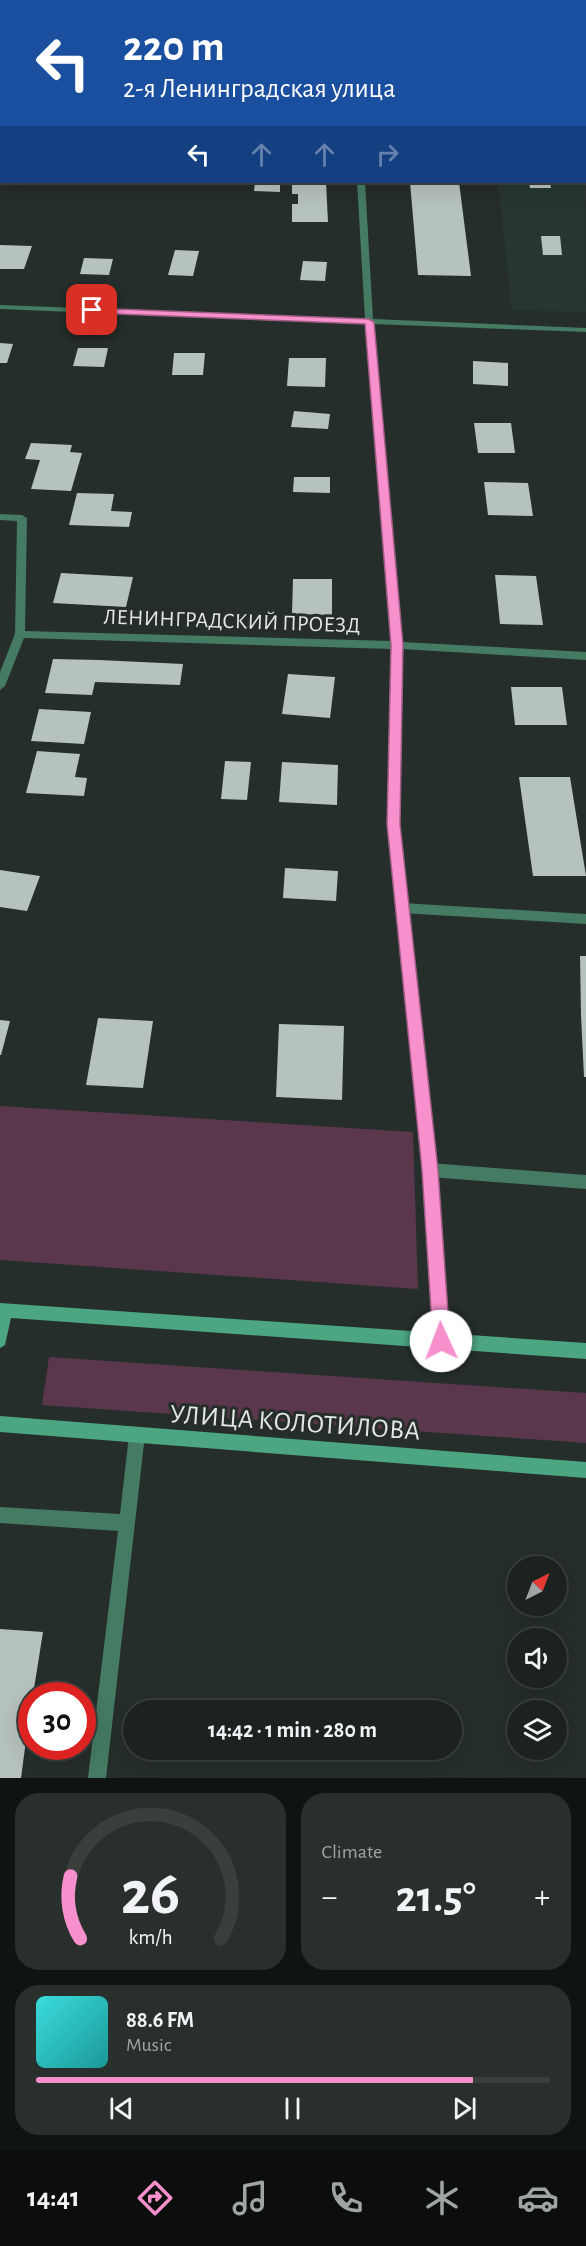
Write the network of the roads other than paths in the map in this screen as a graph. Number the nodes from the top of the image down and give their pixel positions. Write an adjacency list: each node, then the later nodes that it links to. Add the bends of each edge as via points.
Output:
1 (361, 183): 3 (street)
2 (0, 307): 3 (street)
3 (369, 322): 4 (street); 7 (street)
4 (586, 330)
5 (0, 517): 6 (street, via 22,518)
6 (20, 634): 7 (street, ЛЕНИНГРАДСКИЙ ПРОЕЗД); 9 (street)
7 (397, 645): 8 (street, ЛЕНИНГРАДСКИЙ ПРОЕЗД); 10 (street, via 393,824)
8 (586, 656)
9 (0, 686)
10 (402, 908): 11 (street); 12 (street)
11 (586, 919)
12 (430, 1170): 13 (street); 16 (street)
13 (586, 1182)
14 (3, 1310): 15 (main road); 16 (main road)
15 (0, 1340)
16 (441, 1341): 17 (main road)
17 (586, 1351)
18 (0, 1424): 19 (main road, УЛИЦА КОЛОТИЛОВА)
19 (137, 1435): 20 (main road, УЛИЦА КОЛОТИЛОВА); 22 (street)
20 (586, 1470)
21 (0, 1515): 22 (street)
22 (127, 1523): 23 (street)
23 (97, 1778)

